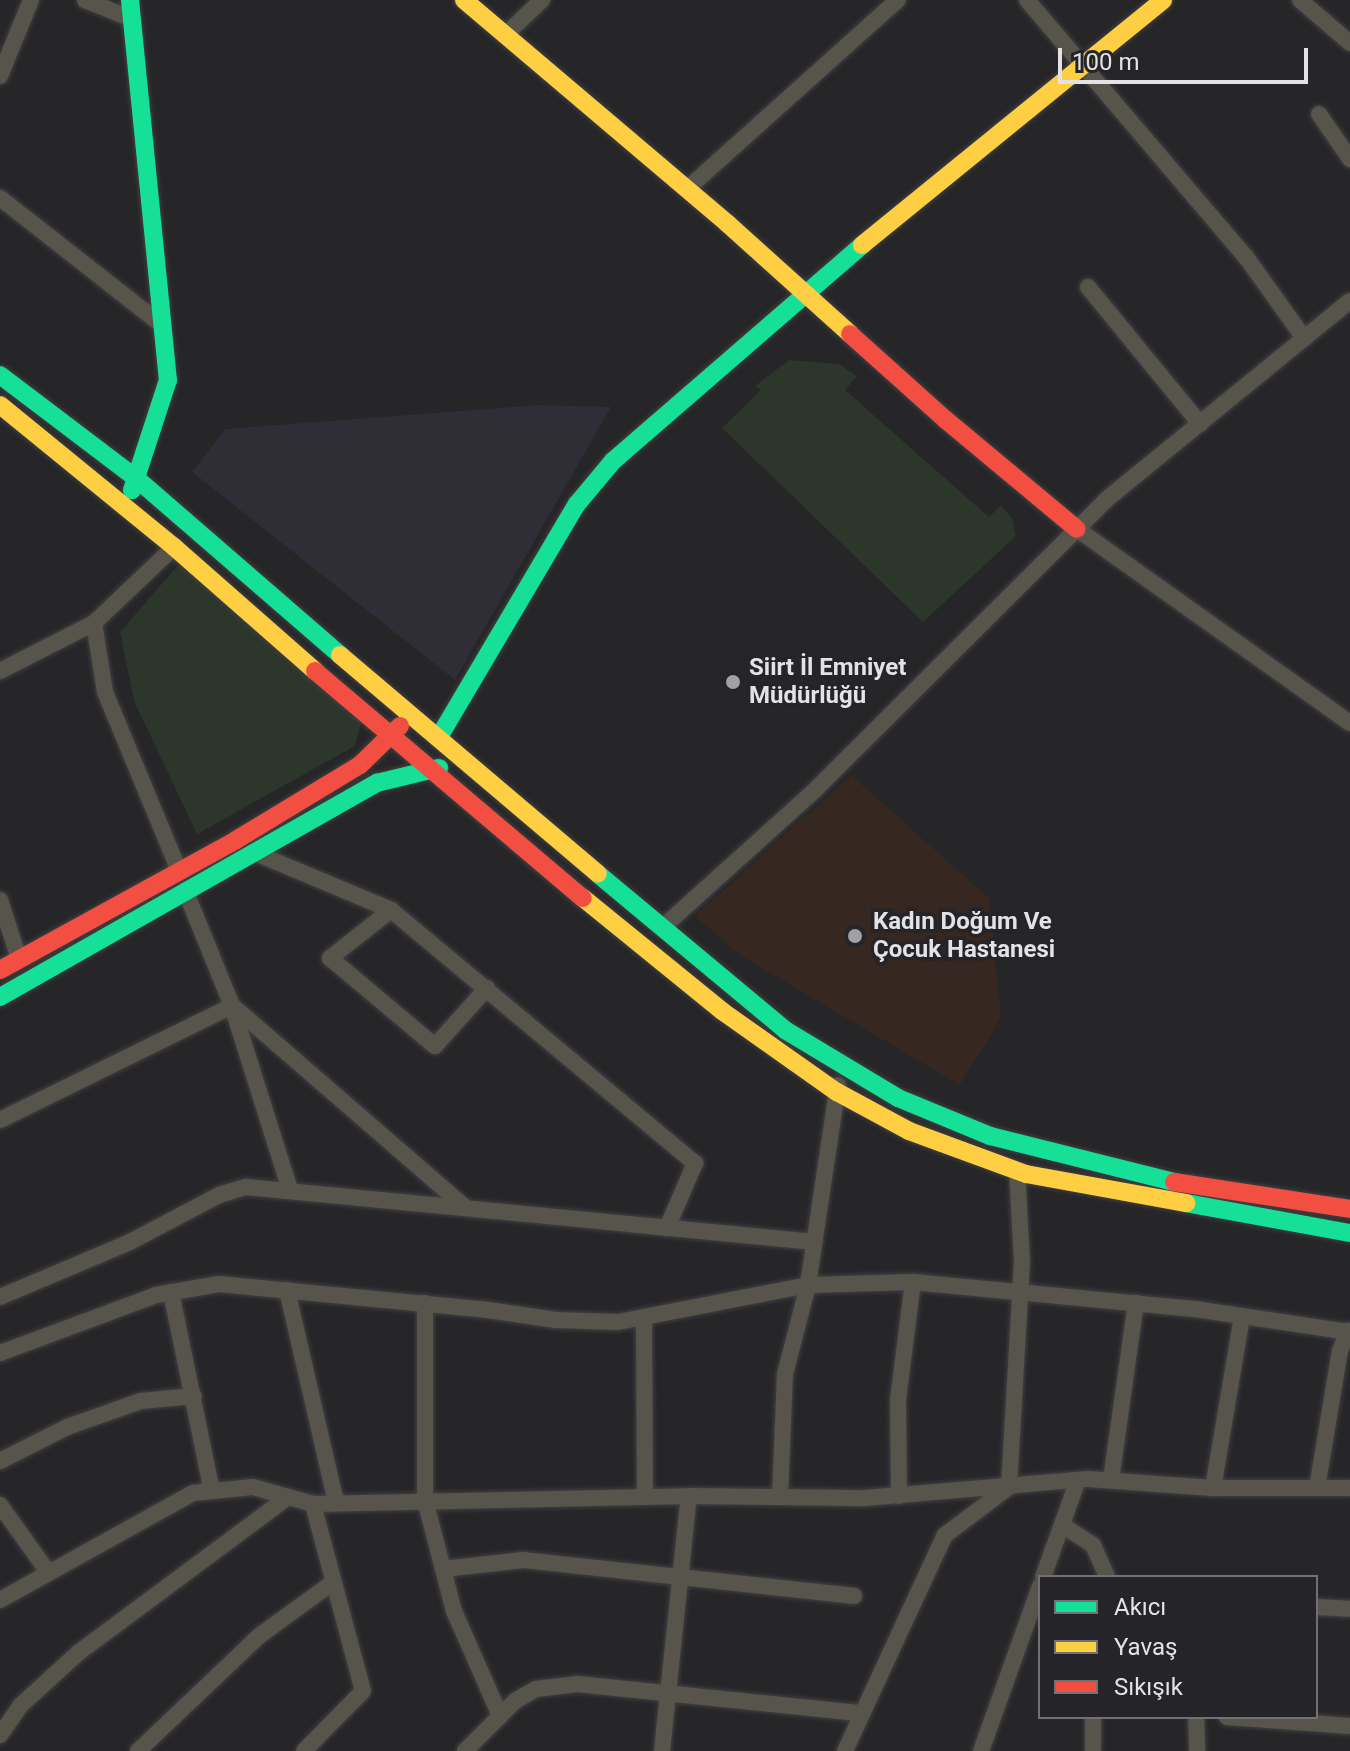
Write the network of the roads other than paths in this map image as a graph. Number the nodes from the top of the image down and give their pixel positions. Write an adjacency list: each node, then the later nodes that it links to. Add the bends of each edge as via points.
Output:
1 (31, 0): 13 (street)
2 (85, 0): 9 (street)
3 (464, 0): 10 (street)
4 (542, 0): 10 (street)
5 (898, 0): 16 (street)
6 (1027, 0): 12 (street)
7 (1163, 0): 12 (street)
8 (1300, 0): 11 (street)
9 (131, 9): 21 (street)
10 (505, 35): 16 (street)
11 (1350, 43)
12 (1083, 68): 19 (street); 22 (street, via 1246,257)
13 (0, 76)
14 (1319, 114): 15 (street)
15 (1350, 159)
16 (687, 189): 19 (street)
17 (0, 198): 21 (street)
18 (1088, 287): 25 (street)
19 (804, 293): 28 (street); 35 (street, via 613,461 577,504)
20 (1350, 301): 22 (street)
21 (163, 326): 26 (street, via 168,380)
22 (1304, 338): 25 (street)
23 (0, 375): 26 (street)
24 (0, 405): 27 (street)
25 (1200, 424): 28 (street)
26 (137, 479): 27 (street); 32 (street)
27 (124, 506): 29 (street)
28 (1077, 529): 33 (street); 43 (street, via 814,791)
29 (174, 547): 30 (street); 34 (street)
30 (94, 623): 31 (street); 39 (street, via 105,692)
31 (0, 671)
32 (410, 716): 34 (street); 35 (street)
33 (1350, 723)
34 (390, 737): 37 (street); 39 (street, via 360,765)
35 (439, 737): 36 (street)
36 (465, 762): 37 (street); 43 (street)
37 (429, 771): 38 (street, via 377,783); 50 (street, via 722,1011)
38 (253, 852): 40 (street); 42 (street)
39 (179, 871): 44 (street)
40 (185, 890): 47 (street); 48 (street)
41 (0, 900): 44 (street)
42 (391, 910): 46 (street); 46 (street, via 330,958 435,1046)
43 (663, 927): 49 (street, via 785,1030)
44 (19, 959): 45 (street)
45 (0, 970)
46 (487, 988): 56 (street, via 695,1163)
47 (0, 997)
48 (232, 1006): 51 (street); 53 (street); 54 (street)
49 (841, 1064): 50 (street); 55 (street, via 898,1098 990,1136 1169,1181)
50 (837, 1092): 52 (street, via 909,1131); 58 (street)
51 (0, 1120)
52 (1017, 1171): 57 (street); 62 (street)
53 (290, 1190): 54 (street); 63 (street, via 246,1187 219,1195 128,1243)
54 (466, 1208): 56 (street)
55 (1350, 1209)
56 (667, 1228): 58 (street)
57 (1350, 1233)
58 (814, 1242): 60 (street)
59 (913, 1282): 60 (street); 62 (street); 81 (street, via 898,1400)
60 (808, 1285): 68 (street); 84 (street, via 785,1374)
61 (287, 1290): 64 (street, via 219,1284); 65 (street); 86 (street)
62 (1021, 1291): 66 (street); 75 (street)
63 (2, 1292)
64 (171, 1292): 70 (street); 71 (street)
65 (425, 1303): 68 (street, via 556,1320 618,1322); 85 (street)
66 (1136, 1303): 67 (street); 74 (street)
67 (1242, 1316): 69 (street); 76 (street)
68 (644, 1317): 83 (street)
69 (1349, 1331): 77 (street, via 1340,1351)
70 (0, 1353)
71 (194, 1396): 72 (street, via 141,1401 67,1427); 79 (street)
72 (0, 1461)
73 (1078, 1480): 74 (street); 75 (street); 89 (street)
74 (1111, 1480): 76 (street)
75 (1009, 1487): 81 (street); 102 (street, via 945,1535)
76 (1213, 1488): 77 (street)
77 (1317, 1488): 78 (street)
78 (1350, 1488)
79 (212, 1491): 82 (street, via 253,1487); 91 (street, via 193,1493)
80 (689, 1496): 83 (street); 84 (street); 94 (street)
81 (899, 1496): 84 (street)
82 (288, 1497): 87 (street); 108 (street, via 78,1653 20,1706)
83 (645, 1497): 85 (street)
84 (780, 1497)
85 (425, 1500): 86 (street); 90 (street)
86 (336, 1503): 87 (street)
87 (313, 1504): 95 (street)
88 (0, 1505): 91 (street)
89 (1062, 1525): 92 (street); 93 (street, via 1093,1545)
90 (443, 1569): 94 (street, via 523,1560); 103 (street, via 454,1611)
91 (48, 1572): 98 (street)
92 (1044, 1575)
93 (1106, 1575)
94 (680, 1579): 97 (street); 101 (street)
95 (332, 1583): 109 (street, via 259,1636); 110 (street, via 363,1691)
96 (1038, 1592): 114 (street)
97 (854, 1596)
98 (0, 1600)
99 (1318, 1607): 100 (street)
100 (1350, 1609)
101 (668, 1695): 102 (street); 103 (street, via 578,1684 536,1689); 112 (street)
102 (861, 1713): 113 (street)
103 (500, 1716): 111 (street)
104 (1093, 1719): 115 (street)
105 (1196, 1719): 116 (street)
106 (1254, 1719): 107 (street)
107 (1350, 1726)
108 (0, 1735)
109 (138, 1751)
110 (304, 1751)
111 (465, 1751)
112 (662, 1751)
113 (845, 1751)
114 (981, 1751)
115 (1093, 1751)
116 (1197, 1751)

